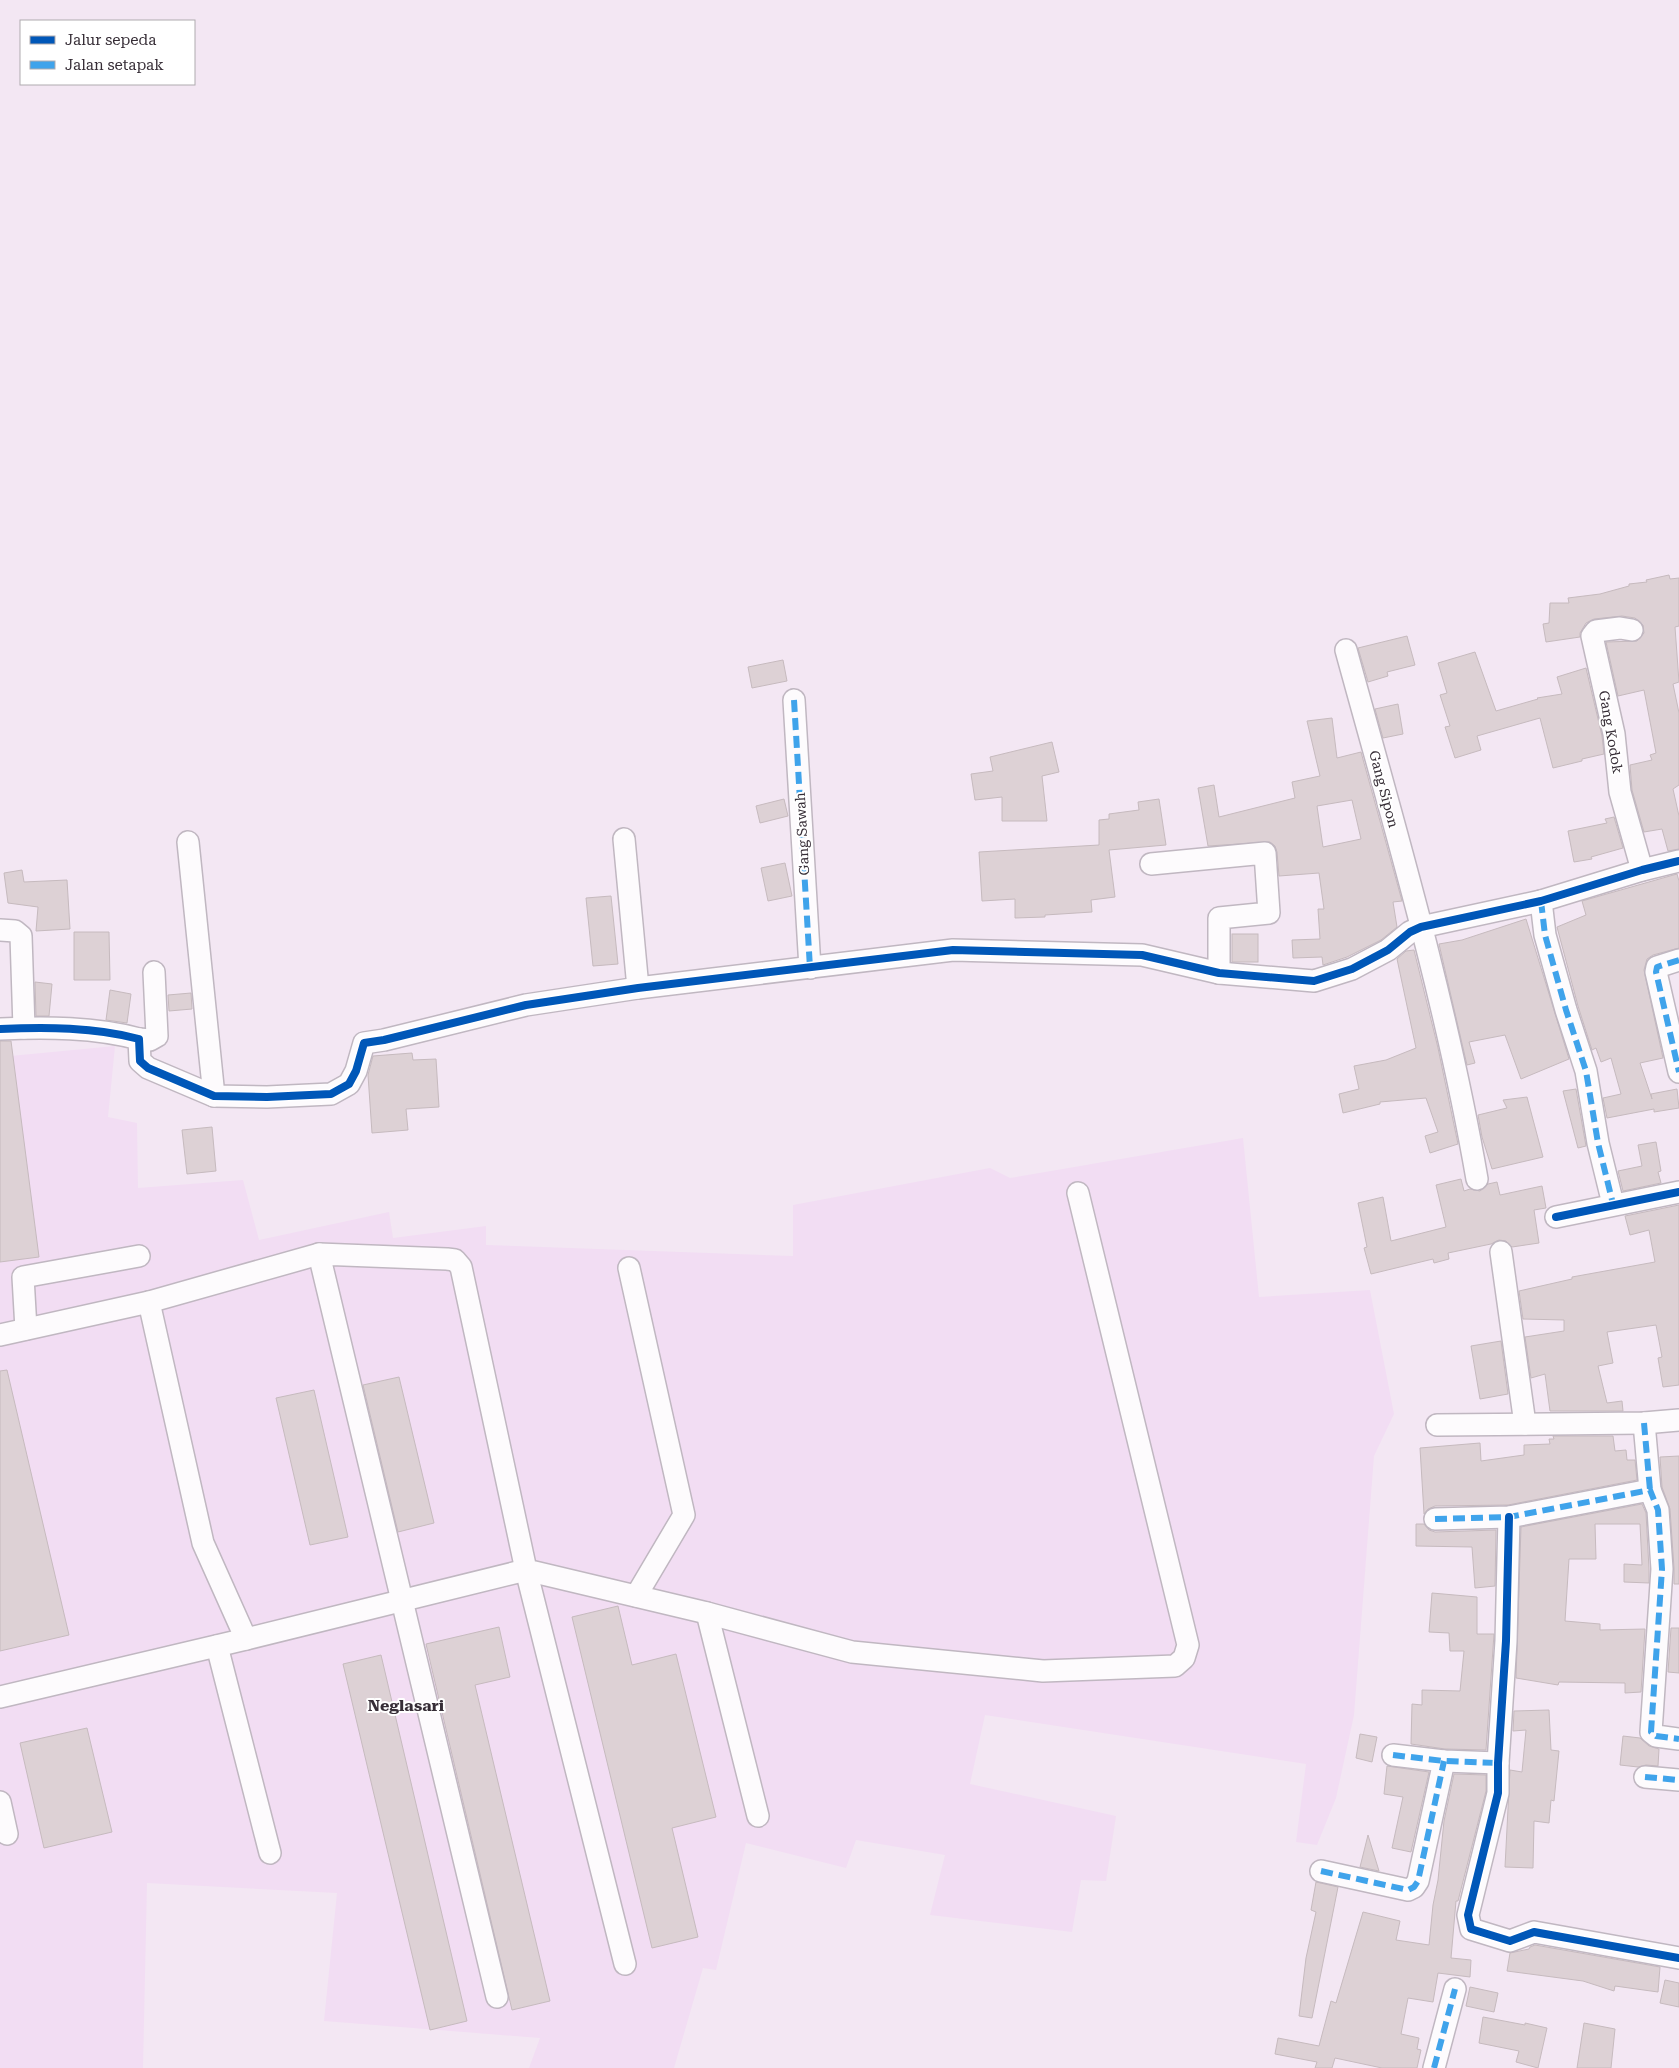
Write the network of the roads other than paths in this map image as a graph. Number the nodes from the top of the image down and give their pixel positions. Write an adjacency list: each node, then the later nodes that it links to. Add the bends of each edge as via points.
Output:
1 (1632, 630): 8 (street, Gang Kodok, via 1596,631 1592,636 1614,734 1620,792)
2 (1346, 650): 10 (street, Gang Sipon)
3 (794, 700): 13 (street, Gang Sawah)
4 (624, 840): 16 (street)
5 (188, 842): 21 (street)
6 (1679, 861): 8 (street)
7 (1151, 864): 15 (street, via 1265,853 1269,913 1219,918)
8 (1642, 870): 9 (street)
9 (1541, 901): 10 (street); 25 (street, via 1545,935 1586,1071 1598,1143)
10 (1421, 927): 15 (street, via 1352,969 1314,981); 22 (street, Gang Sipon, via 1466,1111)
11 (0, 930): 17 (street, via 15,930 21,936)
12 (1679, 960): 20 (street, via 1657,967 1656,972)
13 (810, 968): 15 (street, via 952,950 1142,955); 16 (street)
14 (154, 972): 19 (street, via 157,1036 150,1040)
15 (1219, 973)
16 (638, 988): 21 (street, via 526,1005 364,1043 349,1084 331,1094)
17 (24, 1028): 18 (street); 19 (street, via 115,1032)
18 (0, 1029)
19 (139, 1039): 21 (street, via 140,1060 148,1068)
20 (1679, 1072)
21 (214, 1096)
22 (1477, 1179)
23 (1679, 1192): 25 (street)
24 (1078, 1193): 44 (street, via 1188,1645 1184,1658 1175,1666 1043,1671 852,1652)
25 (1614, 1204): 26 (street)
26 (1556, 1216)
27 (1500, 1252): 36 (street)
28 (319, 1254): 31 (street); 41 (street, via 447,1259 455,1260 461,1267); 43 (street)
29 (139, 1256): 32 (street, via 23,1277)
30 (629, 1268): 42 (street, via 684,1515)
31 (149, 1302): 32 (street); 45 (street, via 203,1543)
32 (26, 1330): 33 (street)
33 (0, 1335)
34 (1679, 1420): 35 (street)
35 (1644, 1423): 36 (street); 38 (street)
36 (1525, 1424): 37 (street)
37 (1437, 1425)
38 (1650, 1490): 39 (street); 48 (street, via 1658,1510 1662,1569 1651,1732 1656,1736)
39 (1509, 1516): 40 (street); 51 (street, via 1506,1641)
40 (1435, 1519)
41 (526, 1570): 42 (street); 43 (street); 60 (street)
42 (636, 1596): 44 (street)
43 (402, 1601): 45 (street); 62 (street)
44 (707, 1614): 55 (street)
45 (246, 1639): 46 (street)
46 (217, 1646): 47 (street); 57 (street)
47 (0, 1697)
48 (1679, 1739)
49 (1393, 1755): 50 (street)
50 (1444, 1762): 51 (street); 58 (street, via 1414,1887 1408,1890)
51 (1498, 1763): 59 (street, via 1498,1793 1468,1915 1471,1928 1510,1941 1534,1932)
52 (1644, 1777): 53 (street)
53 (1679, 1780)
54 (0, 1802): 56 (street)
55 (758, 1816)
56 (8, 1834)
57 (270, 1853)
58 (1321, 1871)
59 (1679, 1958)
60 (625, 1964)
61 (1455, 1989): 63 (street)
62 (497, 1997)
63 (1434, 2068)

